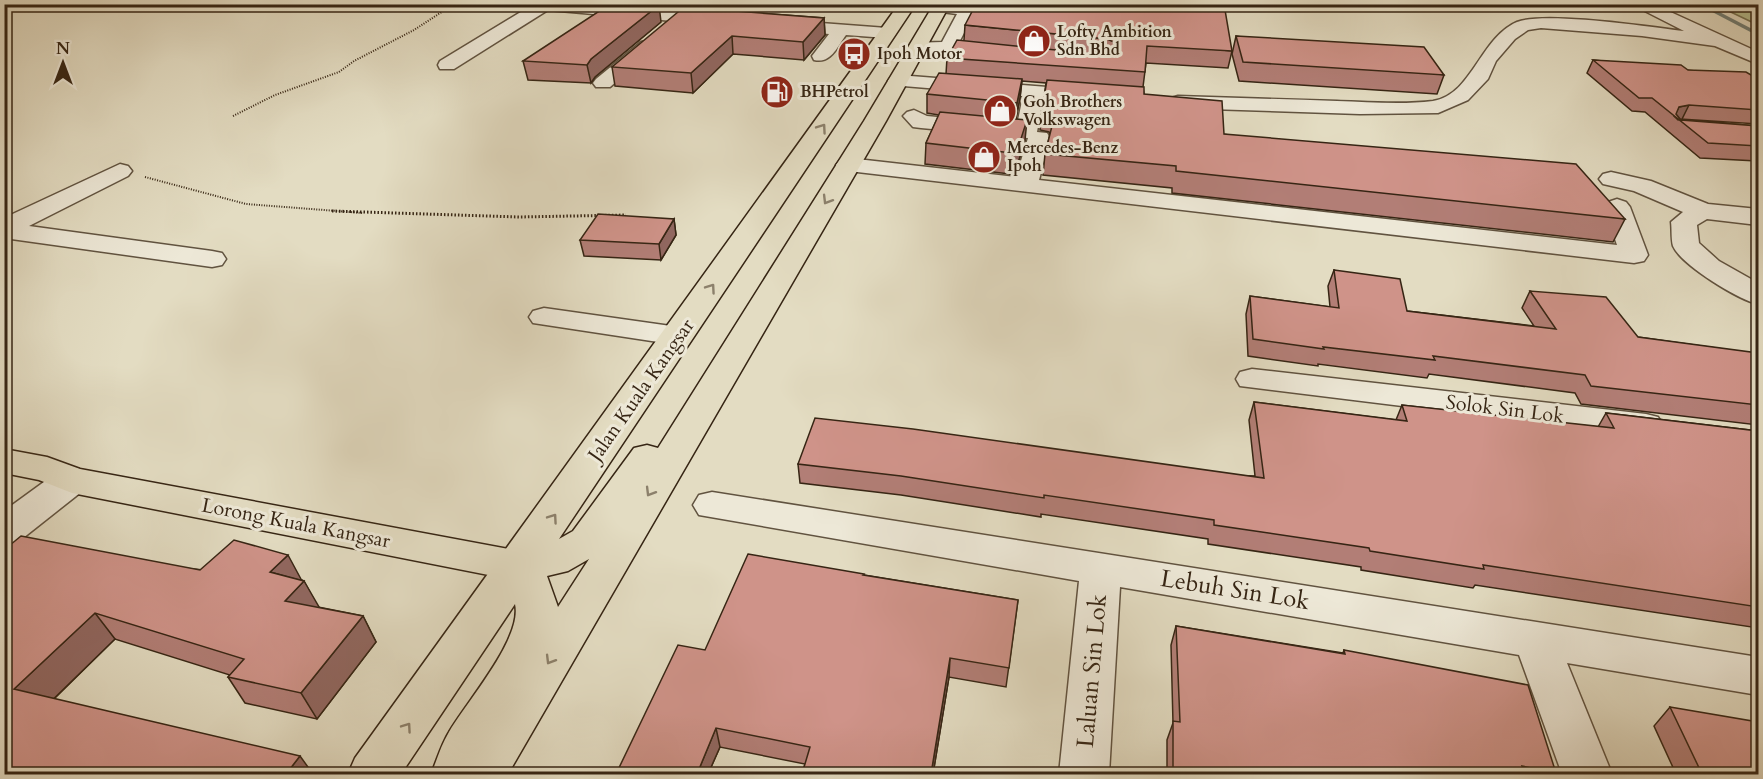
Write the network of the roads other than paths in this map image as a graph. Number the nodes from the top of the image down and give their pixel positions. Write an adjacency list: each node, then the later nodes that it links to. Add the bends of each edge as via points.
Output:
1 (696, 4): 7 (street)
2 (1639, 4): 12 (street)
3 (542, 5): 5 (street); 17 (street)
4 (941, 6): 13 (main road)
5 (607, 7): 7 (street)
6 (866, 11): 8 (street, via 861,18)
7 (681, 17): 9 (street); 19 (street)
8 (897, 20): 11 (street); 38 (main road, Jalan Kuala Kangsar, one-way to 8)
9 (741, 22)
10 (764, 23): 11 (street)
11 (841, 30): 15 (street)
12 (1718, 41): 16 (street); 23 (street, via 1541,23 1523,26 1509,35 1461,96 1438,107)
13 (933, 48): 14 (street); 18 (main road)
14 (969, 50)
15 (821, 57)
16 (1758, 59)
17 (447, 65)
18 (898, 81): 20 (street); 24 (main road)
19 (603, 83)
20 (932, 84): 21 (street); 26 (street)
21 (1034, 91): 22 (street); 26 (street, via 1026,132 921,123)
22 (1113, 97)
23 (1158, 100)
24 (875, 121): 26 (street); 27 (main road)
25 (1039, 138): 30 (street)
26 (917, 142): 27 (street); 30 (street)
27 (848, 165): 40 (main road, one-way to 40)
28 (120, 171): 34 (street)
29 (1611, 179): 32 (street, via 1642,186)
30 (1026, 185): 31 (street, via 1634,255)
31 (1617, 207)
32 (1703, 211): 33 (street); 36 (street, via 1684,222 1686,245 1709,267)
33 (1758, 217)
34 (4, 229): 35 (street)
35 (212, 259)
36 (1758, 295)
37 (544, 316): 38 (street)
38 (678, 336): 47 (main road, Jalan Kuala Kangsar, one-way to 38)
39 (1252, 380): 41 (street, Solok Sin Lok)
40 (710, 393): 47 (main road, via 689,403 670,424 587,541 554,560); 53 (main road, one-way to 53)
41 (1676, 428)
42 (4, 461): 43 (main road, Lorong Kuala Kangsar, via 47,469)
43 (72, 480): 44 (main road, Lorong Kuala Kangsar, via 27,486); 46 (street); 47 (main road, Lorong Kuala Kangsar)
44 (4, 482)
45 (712, 505): 48 (street, Lebuh Sin Lok)
46 (4, 532)
47 (519, 566): 51 (main road, Jalan Kuala Kangsar, one-way to 47); 52 (main road, via 532,587 539,614 528,648 465,749)
48 (1101, 568): 49 (street, Lebuh Sin Lok); 54 (street, Laluan Sin Lok)
49 (1536, 640): 50 (street, Lebuh Sin Lok); 55 (street)
50 (1758, 676)
51 (373, 774)
52 (456, 774)
53 (481, 774)
54 (1084, 774)
55 (1587, 774)

